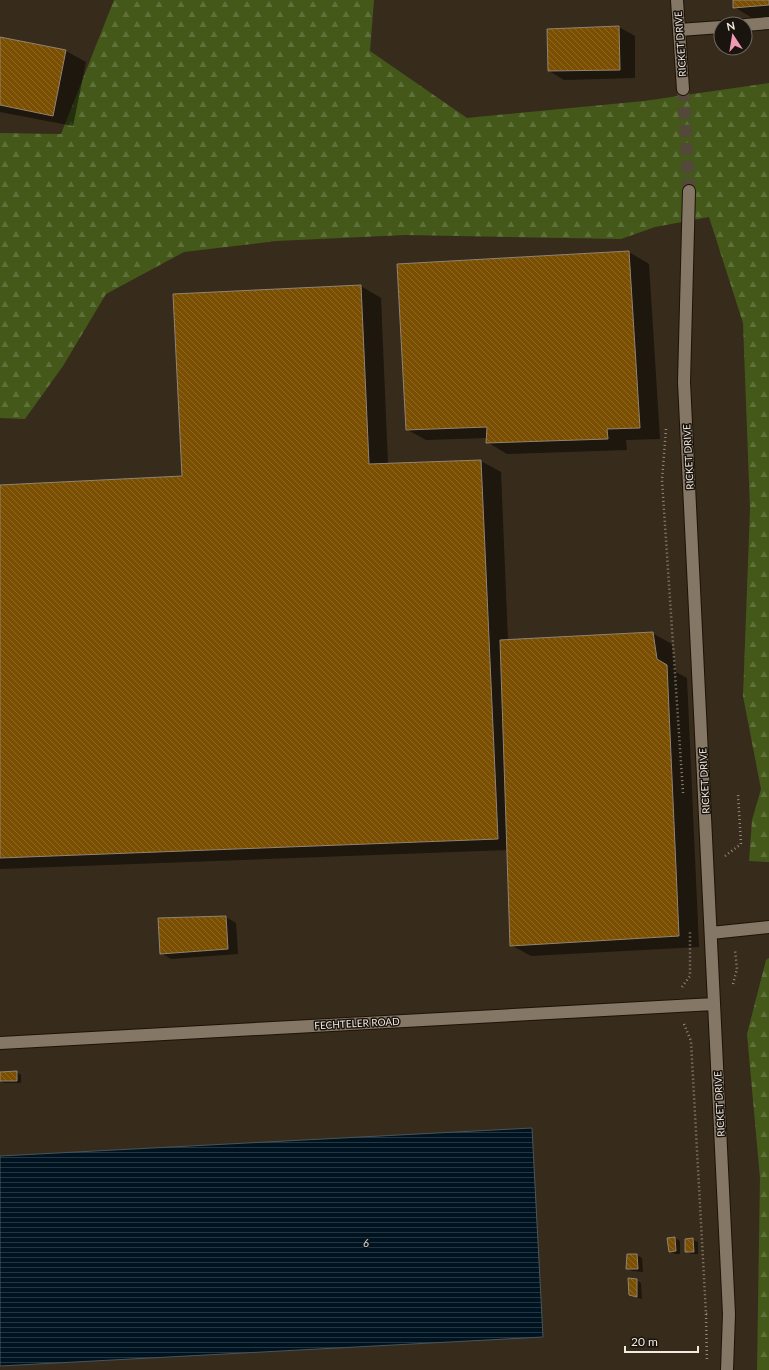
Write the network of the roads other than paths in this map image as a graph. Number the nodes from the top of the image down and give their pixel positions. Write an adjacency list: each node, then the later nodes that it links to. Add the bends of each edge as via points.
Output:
1 (677, 0): 5 (street, RICKET DRIVE)
2 (769, 23): 3 (street)
3 (753, 24)
4 (713, 28): 5 (street)
5 (679, 30): 6 (street, RICKET DRIVE)
6 (683, 89)
7 (688, 191): 9 (street, RICKET DRIVE, via 684,382)
8 (769, 927): 9 (street)
9 (711, 933): 10 (street, RICKET DRIVE)
10 (714, 1004): 11 (street, FECHTELER ROAD); 12 (street, RICKET DRIVE, via 730,1314)
11 (0, 1043)
12 (727, 1370)

